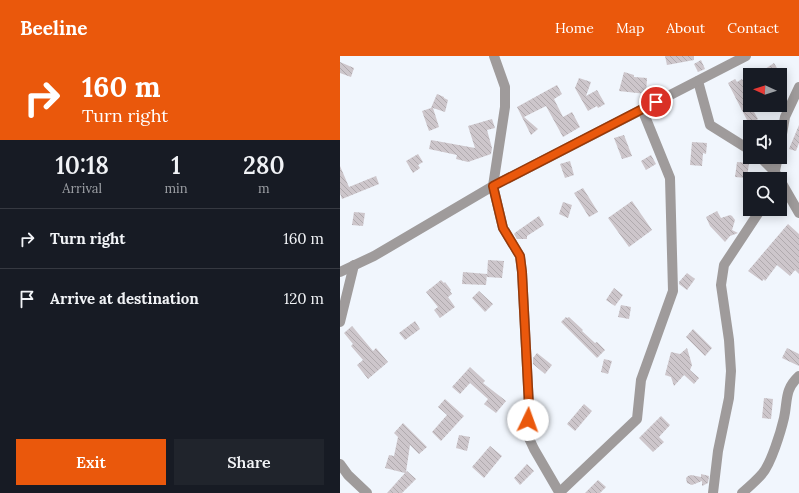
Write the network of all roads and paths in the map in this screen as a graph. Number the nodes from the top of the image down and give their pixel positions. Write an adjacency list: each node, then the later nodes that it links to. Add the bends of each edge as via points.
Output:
1 (494, 56): 10 (street, via 505,87 505,107)
2 (746, 56): 3 (street)
3 (698, 81): 5 (street); 7 (street, via 710,125)
4 (799, 87): 6 (street)
5 (642, 109): 10 (street); 20 (street, via 670,178 673,291 641,380 637,419)
6 (784, 120)
7 (743, 146)
8 (766, 164): 9 (street)
9 (773, 172)
10 (493, 186): 14 (street, via 374,256); 20 (street, via 503,228 520,256 529,406 527,434)
11 (787, 193): 12 (street)
12 (799, 213)
13 (757, 216): 21 (street, via 724,265 721,285 731,371)
14 (354, 265): 15 (street); 16 (street)
15 (340, 272)
16 (340, 322)
17 (799, 376): 22 (street, via 786,394 784,417 764,472)
18 (340, 464): 19 (street)
19 (367, 493)
20 (559, 493)
21 (713, 493)
22 (742, 493)

